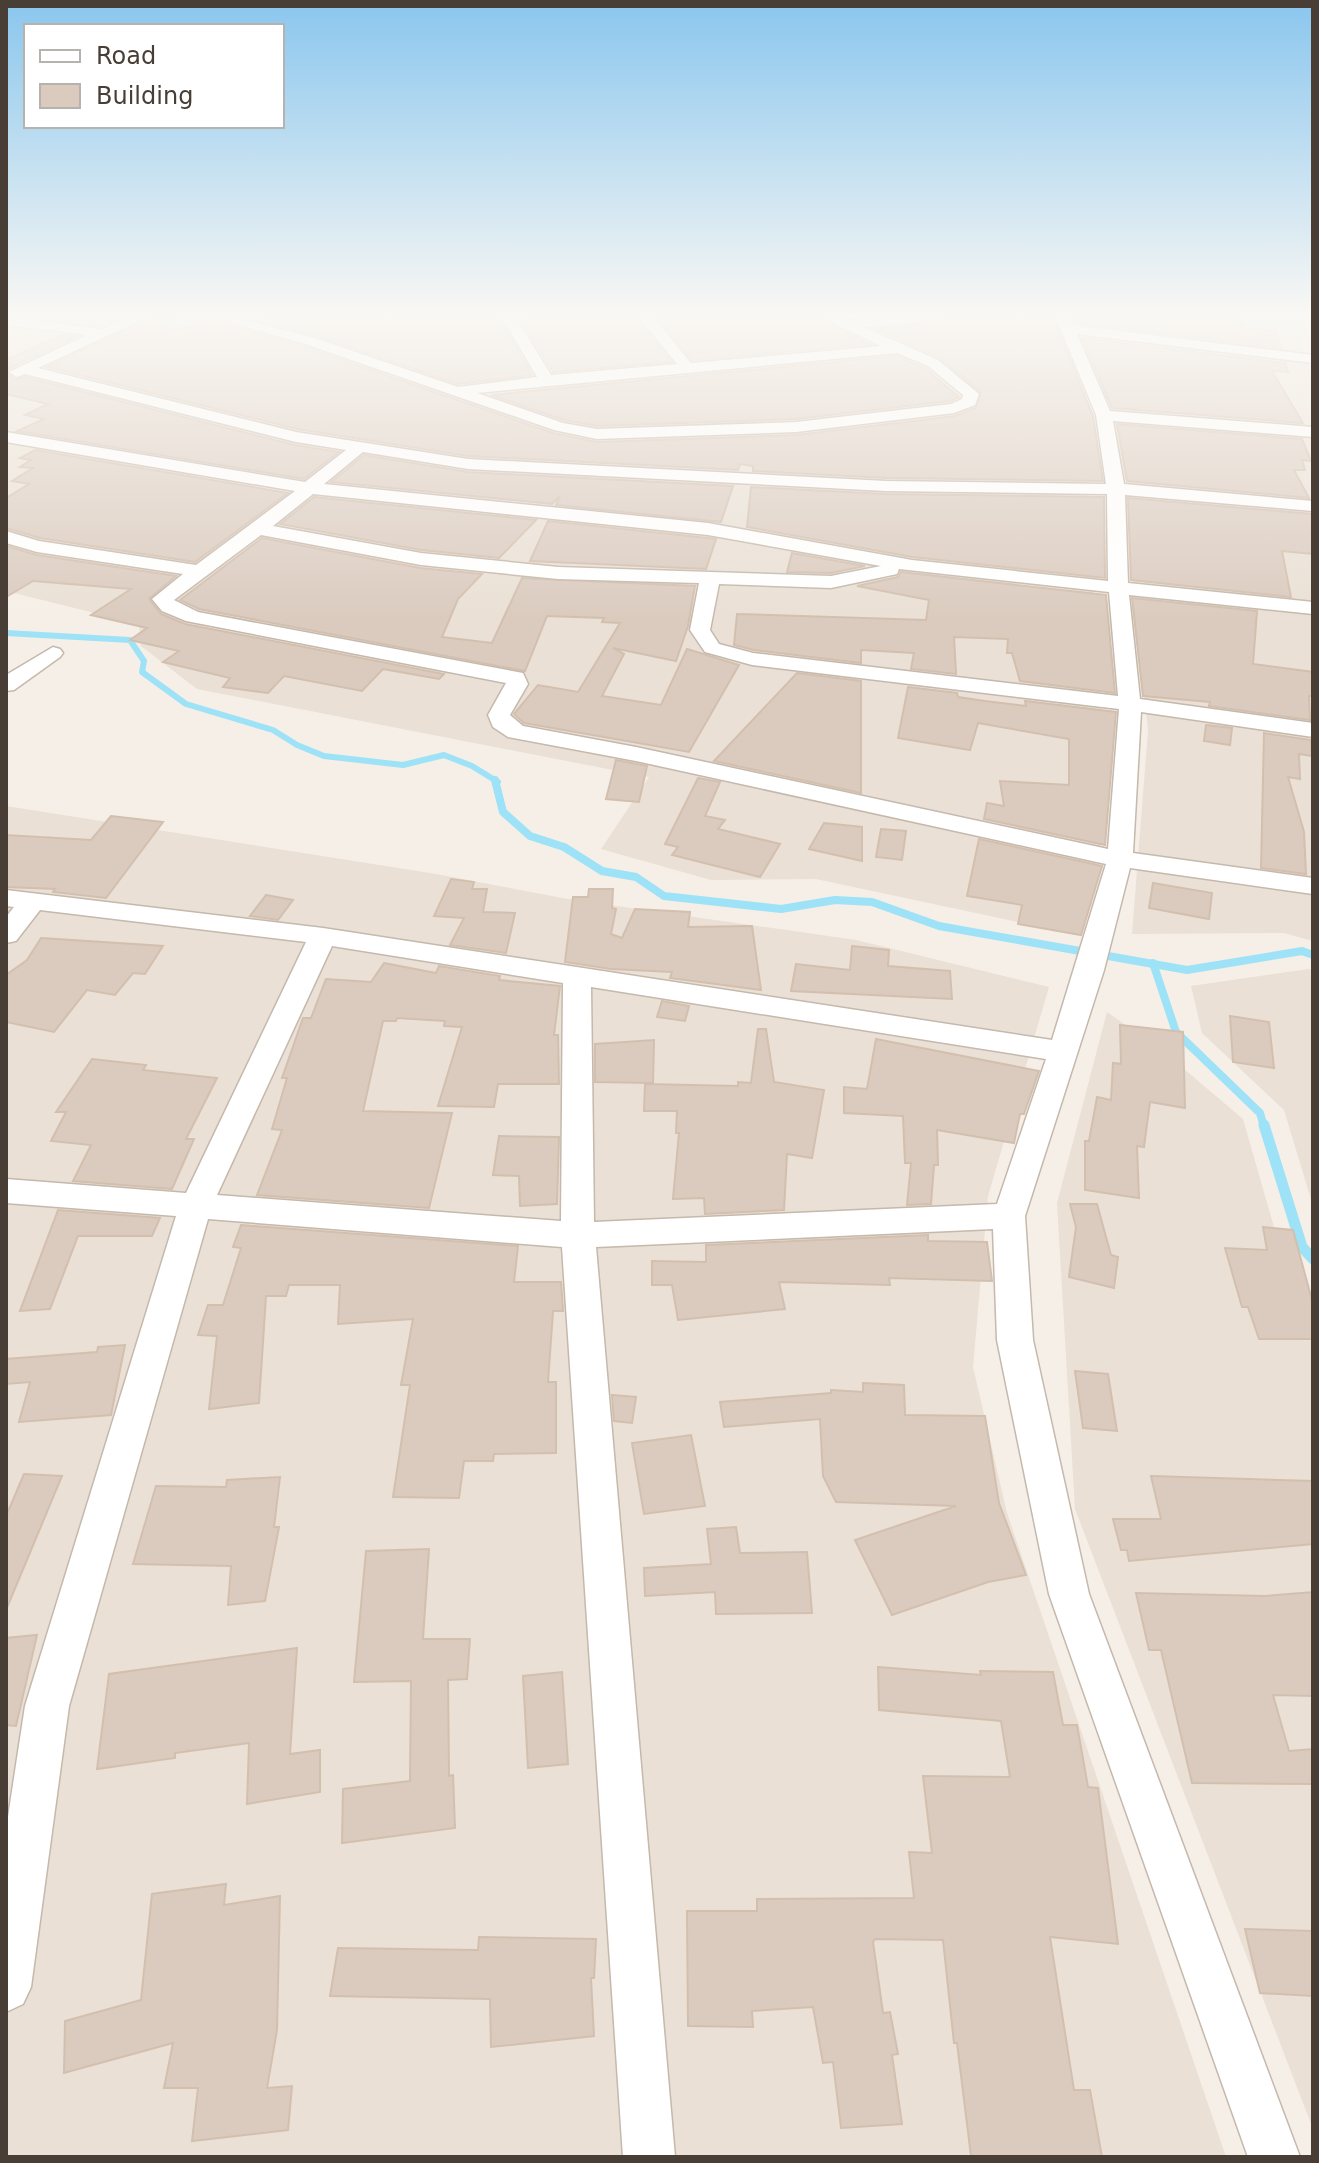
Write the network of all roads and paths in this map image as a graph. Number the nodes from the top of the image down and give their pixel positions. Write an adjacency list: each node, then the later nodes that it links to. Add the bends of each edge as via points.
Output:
1 (215, 417): 8 (street)
2 (529, 417): 3 (street, via 597,434 796,427)
3 (880, 417)
4 (1104, 417): 10 (street)
5 (1128, 417): 6 (street)
6 (1313, 432)
7 (6, 437): 9 (street)
8 (358, 448): 9 (street); 10 (street, via 468,464 602,473 886,486)
9 (310, 488): 12 (street); 14 (street, via 708,529)
10 (1116, 489): 11 (street); 17 (street)
11 (1313, 506)
12 (258, 529): 15 (street); 16 (street, via 421,559 558,573)
13 (6, 537): 15 (street)
14 (912, 566): 16 (street, via 831,582); 17 (street)
15 (199, 571): 23 (street, via 162,599 169,607 193,617 515,678 517,684 499,715 516,732)
16 (710, 579): 21 (street, via 700,630 712,648 752,659)
17 (1118, 586): 18 (street); 21 (street)
18 (1313, 608)
19 (53, 653): 20 (street)
20 (6, 685)
21 (1130, 704): 22 (street); 23 (street)
22 (1313, 730)
23 (1120, 859): 24 (street); 29 (street)
24 (1313, 886)
25 (20, 899): 26 (street); 27 (street)
26 (6, 935)
27 (323, 936): 28 (street); 31 (street)
28 (577, 976): 29 (street); 33 (street)
29 (1063, 1052): 32 (street)
30 (6, 1191): 31 (street)
31 (196, 1205): 33 (street); 34 (street, via 47,1706)
32 (1009, 1216): 33 (street); 36 (street, via 1015,1340 1069,1594)
33 (578, 1235): 35 (street)
34 (6, 1987)
35 (649, 2157)
36 (1274, 2157)

